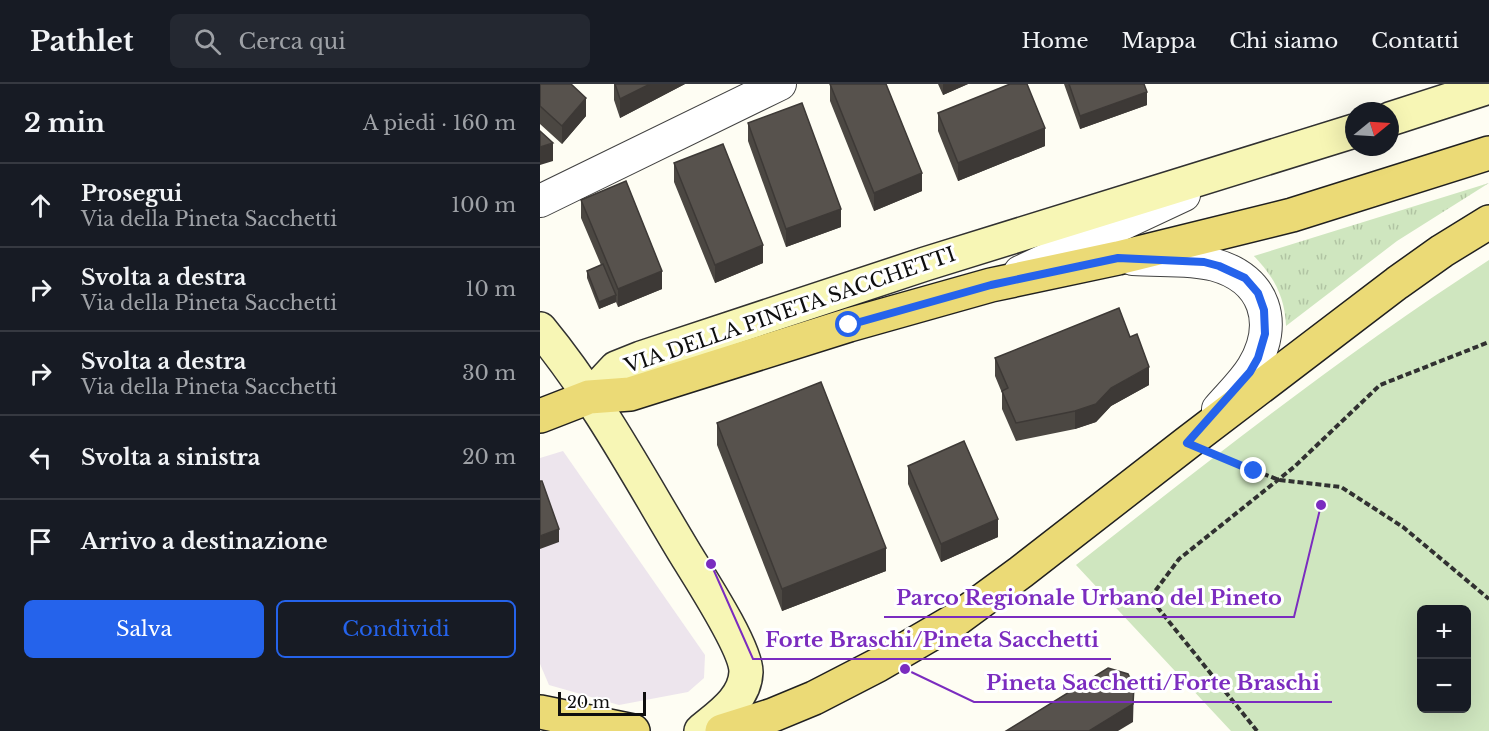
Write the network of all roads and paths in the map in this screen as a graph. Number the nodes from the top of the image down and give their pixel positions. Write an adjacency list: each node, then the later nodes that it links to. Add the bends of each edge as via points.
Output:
1 (780, 84): 7 (street)
2 (1489, 87): 3 (street)
3 (1399, 116)
4 (1345, 134): 6 (street, VIA DELLA PINETA SACCHETTI)
5 (1489, 153): 9 (main road, VIA DELLA PINETA SACCHETTI, via 1292,215)
6 (1239, 168): 10 (street); 13 (street, VIA DELLA PINETA SACCHETTI, via 925,264 641,358 616,368)
7 (540, 201)
8 (1489, 222): 15 (main road, VIA DELLA PINETA SACCHETTI, via 1397,283)
9 (1118, 258): 10 (main road, VIA DELLA PINETA SACCHETTI); 15 (street, VIA DELLA PINETA SACCHETTI, via 1212,264 1245,278 1261,301 1265,334 1255,364)
10 (991, 285): 13 (main road, VIA DELLA PINETA SACCHETTI, via 630,394)
11 (540, 329): 13 (street)
12 (1489, 342): 16 (path, via 1380,385)
13 (589, 397): 14 (main road); 20 (street, via 713,599 743,656 746,674 742,690)
14 (540, 416)
15 (1187, 443): 16 (path); 21 (main road, VIA DELLA PINETA SACCHETTI, via 957,619 814,698)
16 (1279, 480): 17 (path, via 1341,487 1403,527); 22 (path, via 1179,559 1149,598)
17 (1489, 599)
18 (540, 712): 19 (main road)
19 (633, 731)
20 (701, 731)
21 (722, 731)
22 (1257, 731)

